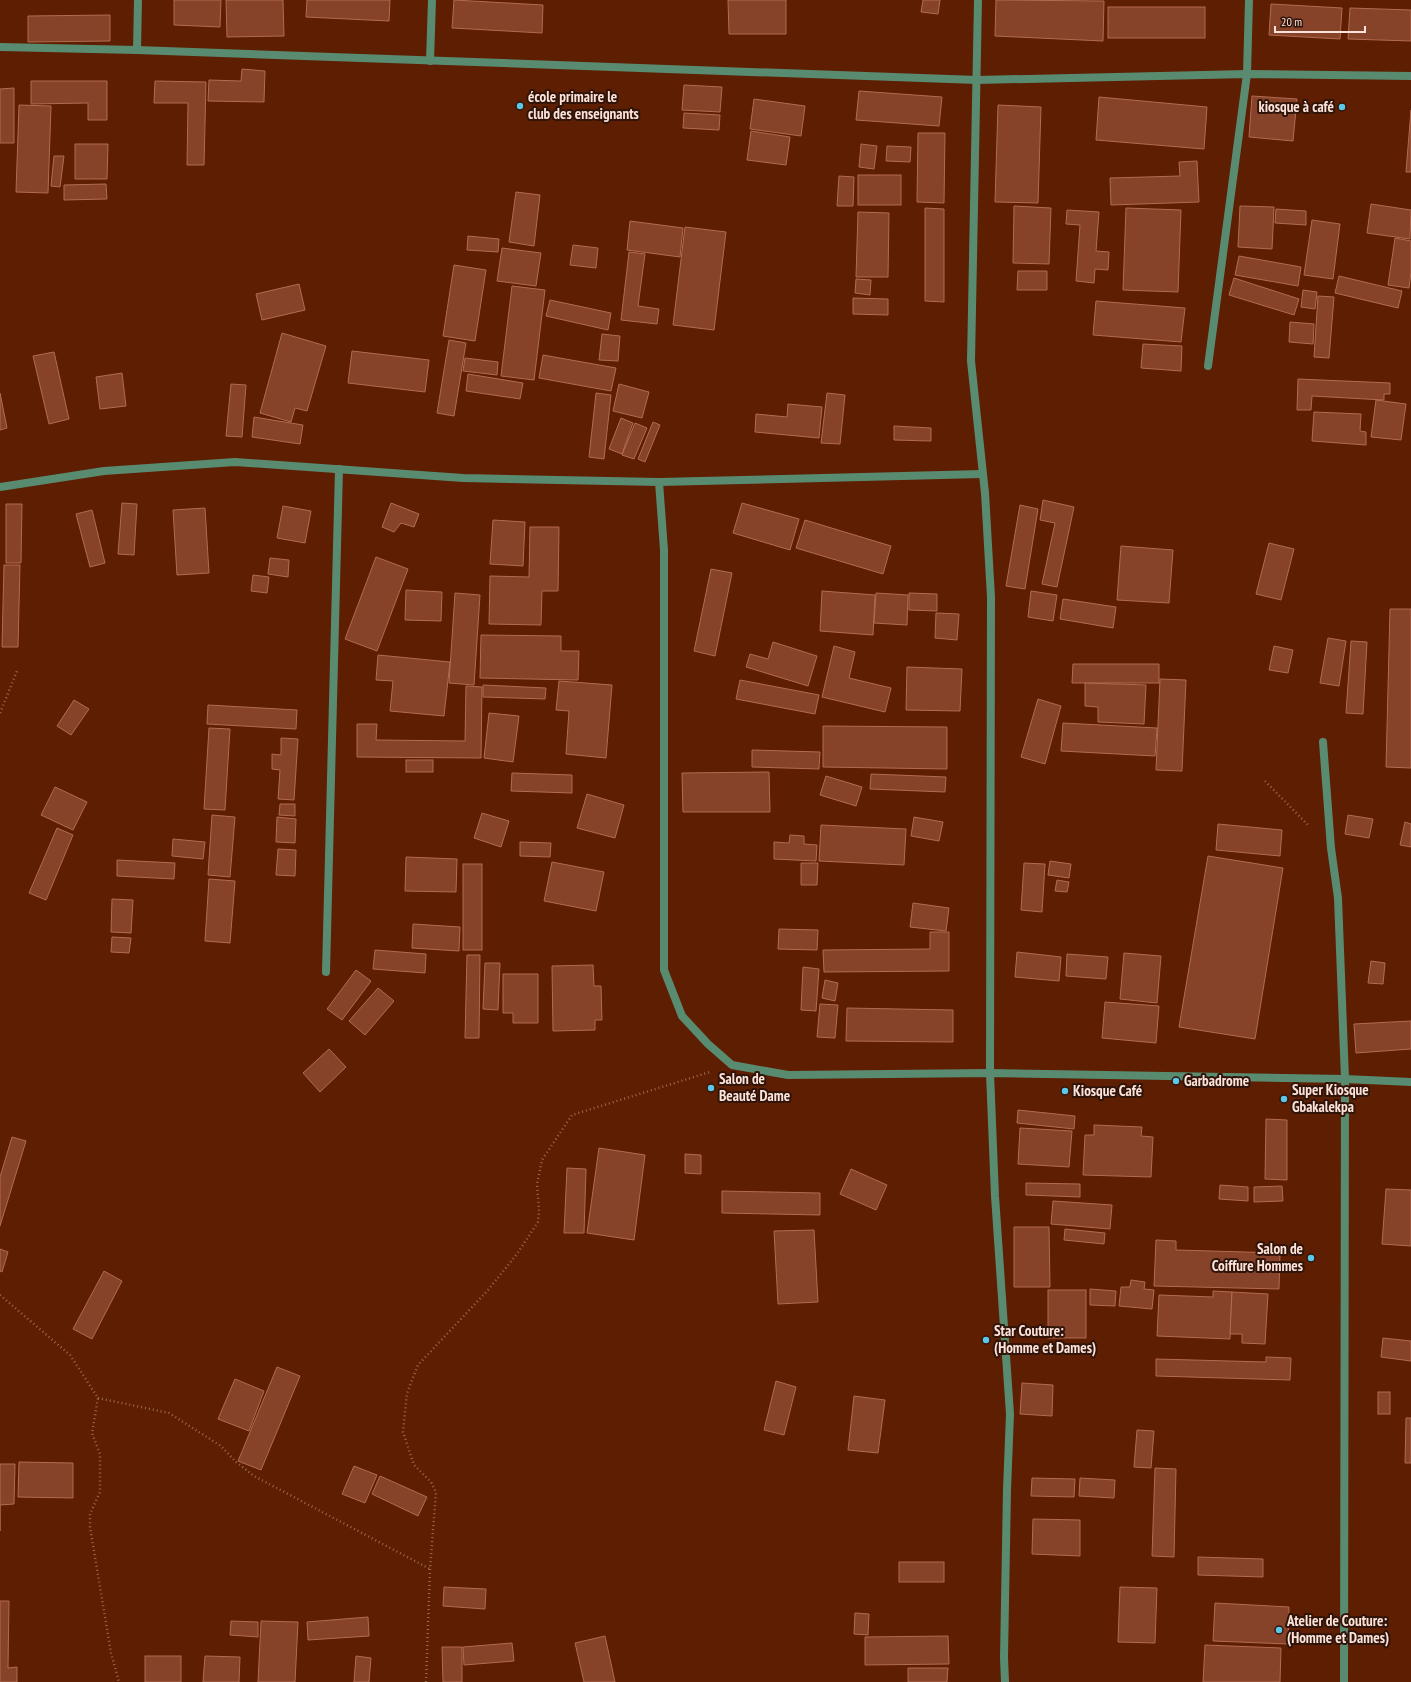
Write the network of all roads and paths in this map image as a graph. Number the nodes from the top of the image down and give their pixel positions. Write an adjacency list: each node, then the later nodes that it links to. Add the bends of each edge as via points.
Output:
1 (138, 0): 6 (street)
2 (432, 0): 7 (street)
3 (978, 0): 10 (street)
4 (1249, 0): 8 (street)
5 (0, 47): 6 (street)
6 (137, 50): 7 (street)
7 (430, 61): 10 (street)
8 (1247, 74): 9 (street); 10 (street); 11 (street)
9 (1411, 76)
10 (977, 80): 13 (street, via 971,361)
11 (1208, 366)
12 (339, 469): 14 (street, via 463,478); 15 (street, via 235,462 104,471); 21 (street)
13 (982, 474): 14 (street); 23 (street, via 991,598)
14 (659, 482): 22 (street, via 664,550 664,970 682,1016)
15 (0, 487)
16 (17, 671): 17 (path)
17 (0, 713)
18 (1323, 742): 20 (street)
19 (1265, 781): 20 (path)
20 (1331, 848): 24 (street, via 1338,898)
21 (326, 972)
22 (732, 1065): 23 (street, via 788,1075); 28 (path, via 572,1115 542,1160 537,1184 538,1222 517,1254 488,1290 418,1364 407,1393 403,1432 414,1465 431,1482 436,1492)
23 (990, 1073): 24 (street); 31 (street, via 995,1196 1010,1414 1004,1658)
24 (1345, 1079): 25 (street); 32 (street)
25 (1411, 1082)
26 (0, 1295): 27 (path, via 70,1355)
27 (98, 1398): 28 (path, via 169,1413 221,1446 254,1476); 29 (path, via 92,1433 100,1454 100,1492 90,1514 90,1527 111,1653)
28 (430, 1569): 30 (path)
29 (119, 1682)
30 (426, 1682)
31 (1006, 1682)
32 (1344, 1682)

